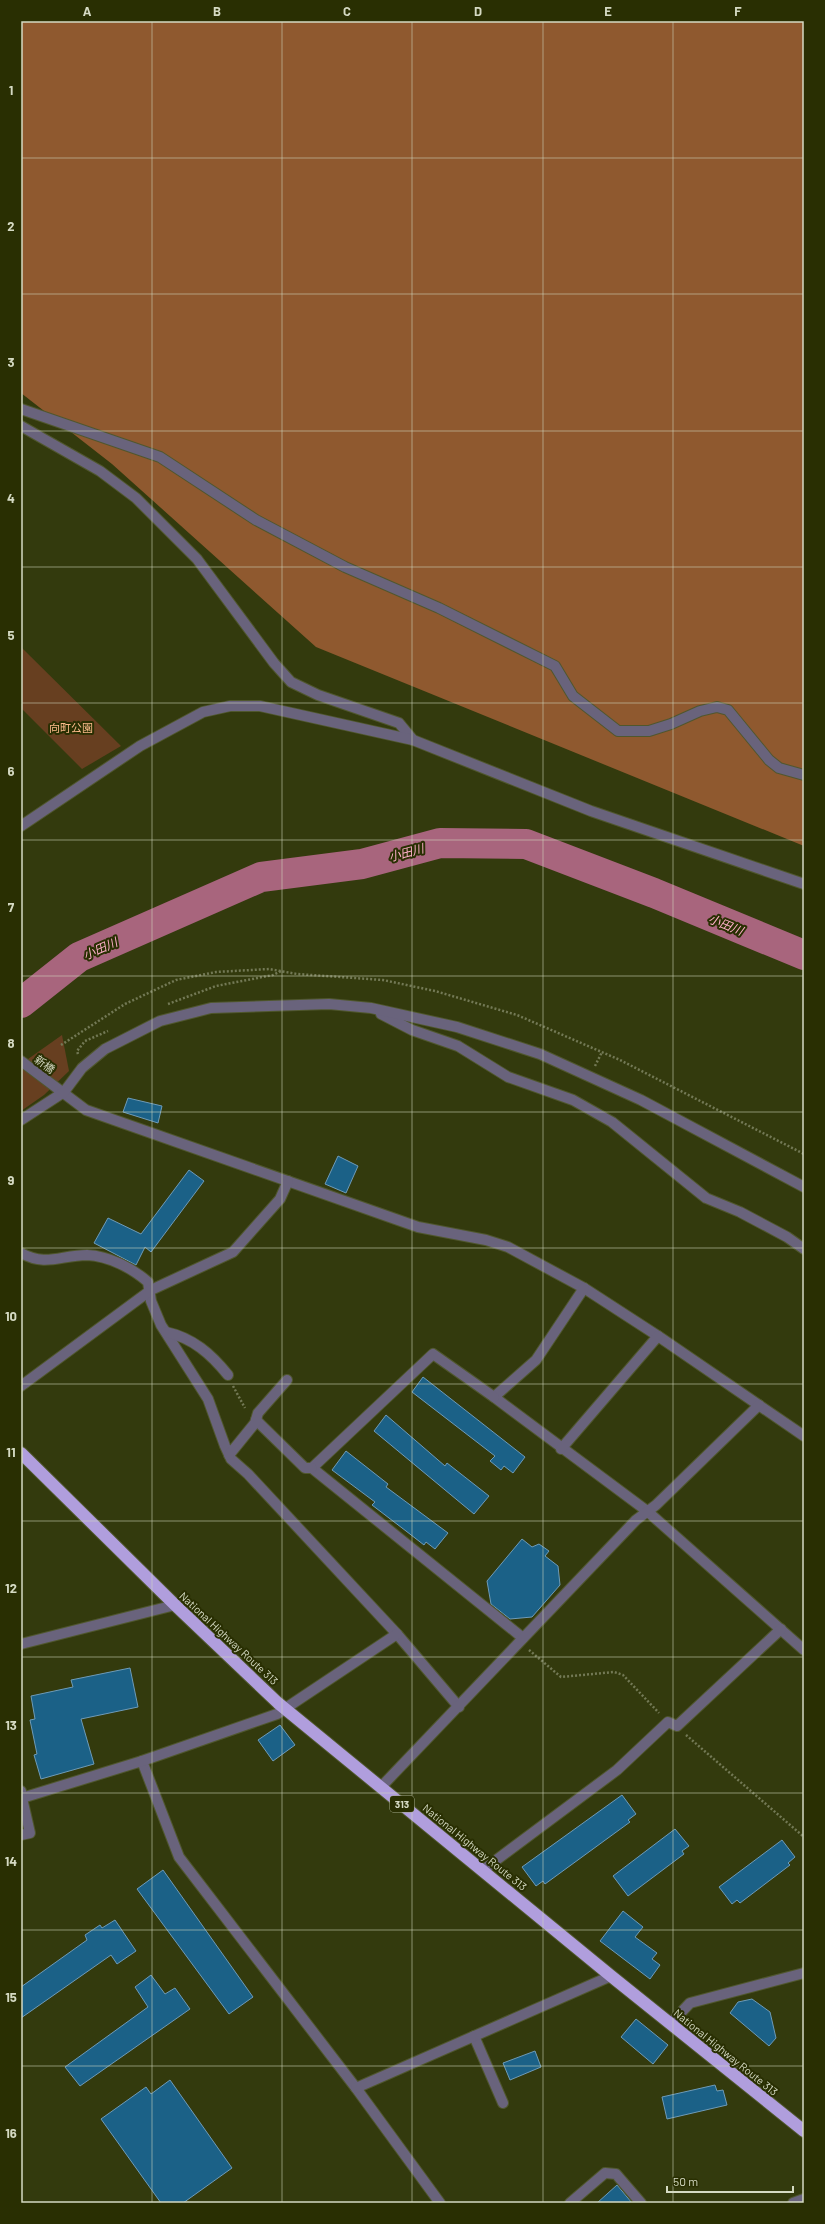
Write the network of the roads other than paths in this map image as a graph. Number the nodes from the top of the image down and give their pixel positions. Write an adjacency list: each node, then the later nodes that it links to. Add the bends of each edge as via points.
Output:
1 (21, 409): 4 (street, via 160,457 256,520 345,566 439,608 554,666 573,696 618,731 649,731 717,707 728,710 769,760 779,768)
2 (21, 426): 3 (street, via 100,470 136,498 197,559 291,682 318,695 399,723)
3 (413, 740): 5 (street, via 260,706 230,706 203,712 140,746); 6 (street, via 591,811)
4 (804, 775)
5 (21, 826)
6 (804, 884)
7 (371, 1008): 9 (street, via 329,1004 210,1008 167,1019 105,1049 82,1068); 12 (street, via 457,1028 540,1054 641,1100); 13 (street, via 412,1030 458,1046 508,1077 573,1100 612,1122 706,1198 740,1212)
8 (21, 1061): 9 (street, 新橋)
9 (64, 1092): 10 (street); 11 (street, 新橋, via 86,1110)
10 (21, 1120)
11 (288, 1181): 15 (street, 新橋, via 418,1227 486,1240 508,1247); 16 (street, via 280,1199 233,1252)
12 (804, 1187)
13 (804, 1249)
14 (21, 1252): 16 (street, via 35,1260 45,1261 87,1255 112,1260 142,1277 148,1282)
15 (584, 1288): 18 (street, 新橋); 22 (street, via 536,1360)
16 (150, 1290): 17 (street, via 150,1301); 21 (street)
17 (166, 1332): 19 (street, via 178,1335 203,1348); 28 (street, via 208,1399)
18 (658, 1336): 23 (street, 新橋); 26 (street)
19 (228, 1375)
20 (287, 1380): 24 (street, via 258,1413)
21 (21, 1386)
22 (494, 1397): 26 (street); 29 (street, via 433,1354)
23 (759, 1405): 25 (street, 新橋); 30 (street)
24 (256, 1420): 28 (street); 29 (street, via 305,1468)
25 (804, 1436)
26 (561, 1449): 30 (street)
27 (21, 1453): 31 (highway, National Highway Route 313 / 313)
28 (229, 1455): 33 (street)
29 (312, 1468): 34 (street)
30 (647, 1511): 32 (street); 34 (street)
31 (174, 1605): 35 (street); 38 (highway, National Highway Route 313 / 313)
32 (781, 1629): 36 (street); 43 (street, via 617,1770)
33 (397, 1634): 37 (street); 38 (street)
34 (524, 1642): 37 (street)
35 (21, 1644)
36 (804, 1650)
37 (459, 1707): 40 (street)
38 (286, 1709): 39 (street); 40 (highway, National Highway Route 313 / 313)
39 (142, 1761): 41 (street); 48 (street, via 179,1856)
40 (381, 1787): 43 (highway, National Highway Route 313 / 313)
41 (22, 1794): 42 (street, via 30,1832)
42 (21, 1835)
43 (483, 1870): 45 (highway, National Highway Route 313 / 313)
44 (804, 1973): 46 (street, via 690,2003)
45 (612, 1976): 46 (highway, National Highway Route 313 / 313); 47 (street)
46 (671, 2023): 50 (highway, National Highway Route 313 / 313)
47 (474, 2036): 48 (street); 49 (street)
48 (356, 2088): 52 (street)
49 (503, 2103)
50 (804, 2131)
51 (804, 2199): 55 (street)
52 (440, 2203)
53 (570, 2203): 54 (street, via 605,2173 616,2174)
54 (641, 2203)
55 (794, 2203)

